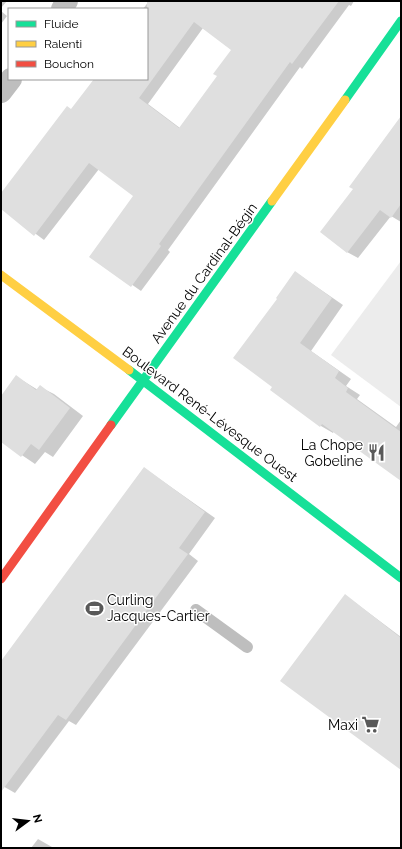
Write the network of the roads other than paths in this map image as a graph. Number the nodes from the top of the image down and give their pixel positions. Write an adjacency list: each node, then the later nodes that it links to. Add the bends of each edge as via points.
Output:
1 (401, 21): 5 (street, Avenue du Cardinal-Bégin)
2 (10, 80): 3 (street)
3 (1, 92)
4 (1, 275): 5 (street, Boulevard René-Lévesque Ouest)
5 (144, 381): 6 (street, Boulevard René-Lévesque Ouest); 7 (street, Avenue du Cardinal-Bégin)
6 (401, 578)
7 (1, 579)
8 (196, 610): 9 (lane)
9 (247, 647)

